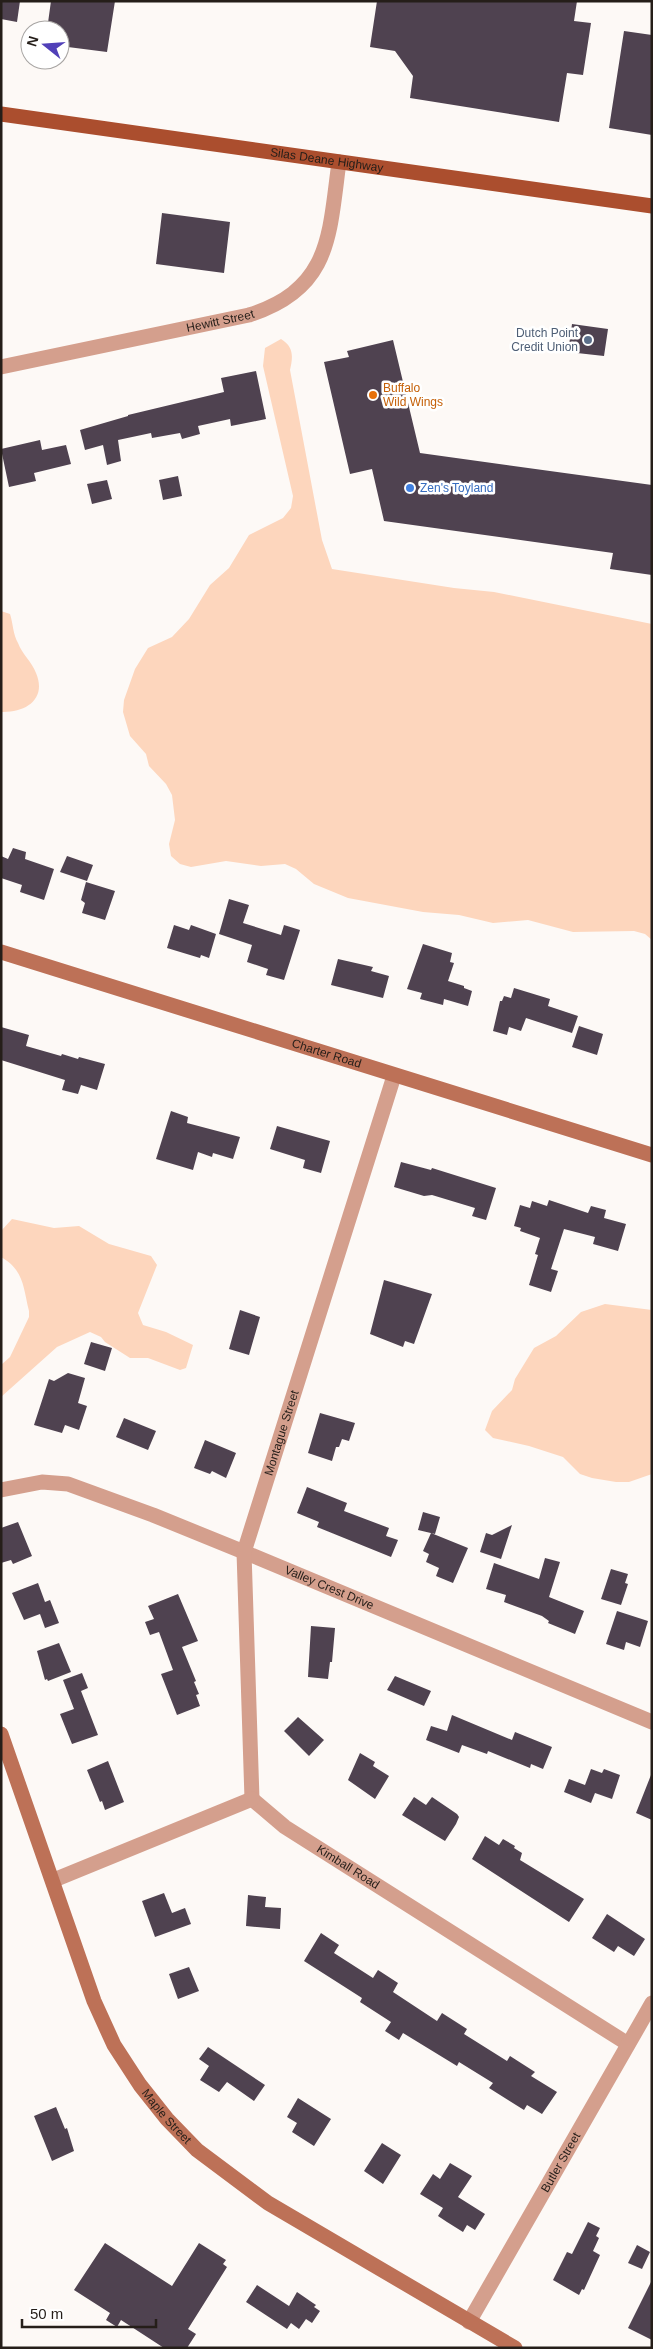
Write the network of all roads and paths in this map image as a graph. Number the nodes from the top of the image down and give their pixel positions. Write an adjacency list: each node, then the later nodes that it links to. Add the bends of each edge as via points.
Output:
1 (1, 114): 2 (main road, Silas Deane Highway)
2 (339, 162): 3 (main road, Silas Deane Highway); 4 (street, Hewitt Street, via 322,257 292,295 271,308)
3 (652, 206)
4 (1, 367)
5 (1, 952): 6 (main road, Charter Road)
6 (394, 1076): 7 (main road, Charter Road); 9 (street, Montague Street)
7 (652, 1155)
8 (1, 1490): 9 (street, Valley Crest Drive, via 42,1482 68,1484)
9 (244, 1552): 10 (street, Valley Crest Drive); 13 (street, Montague Street)
10 (652, 1722)
11 (1, 1734): 12 (main road, Maple Street)
12 (6, 1763): 14 (main road, Maple Street)
13 (252, 1799): 14 (street); 16 (street, Kimball Road, via 285,1827)
14 (54, 1880): 17 (main road, Maple Street, via 98,2010 114,2044 140,2085 196,2150 268,2203)
15 (652, 2003): 16 (street, Butler Street)
16 (628, 2044): 17 (street, Butler Street)
17 (469, 2322): 18 (main road, Maple Street)
18 (516, 2348)

